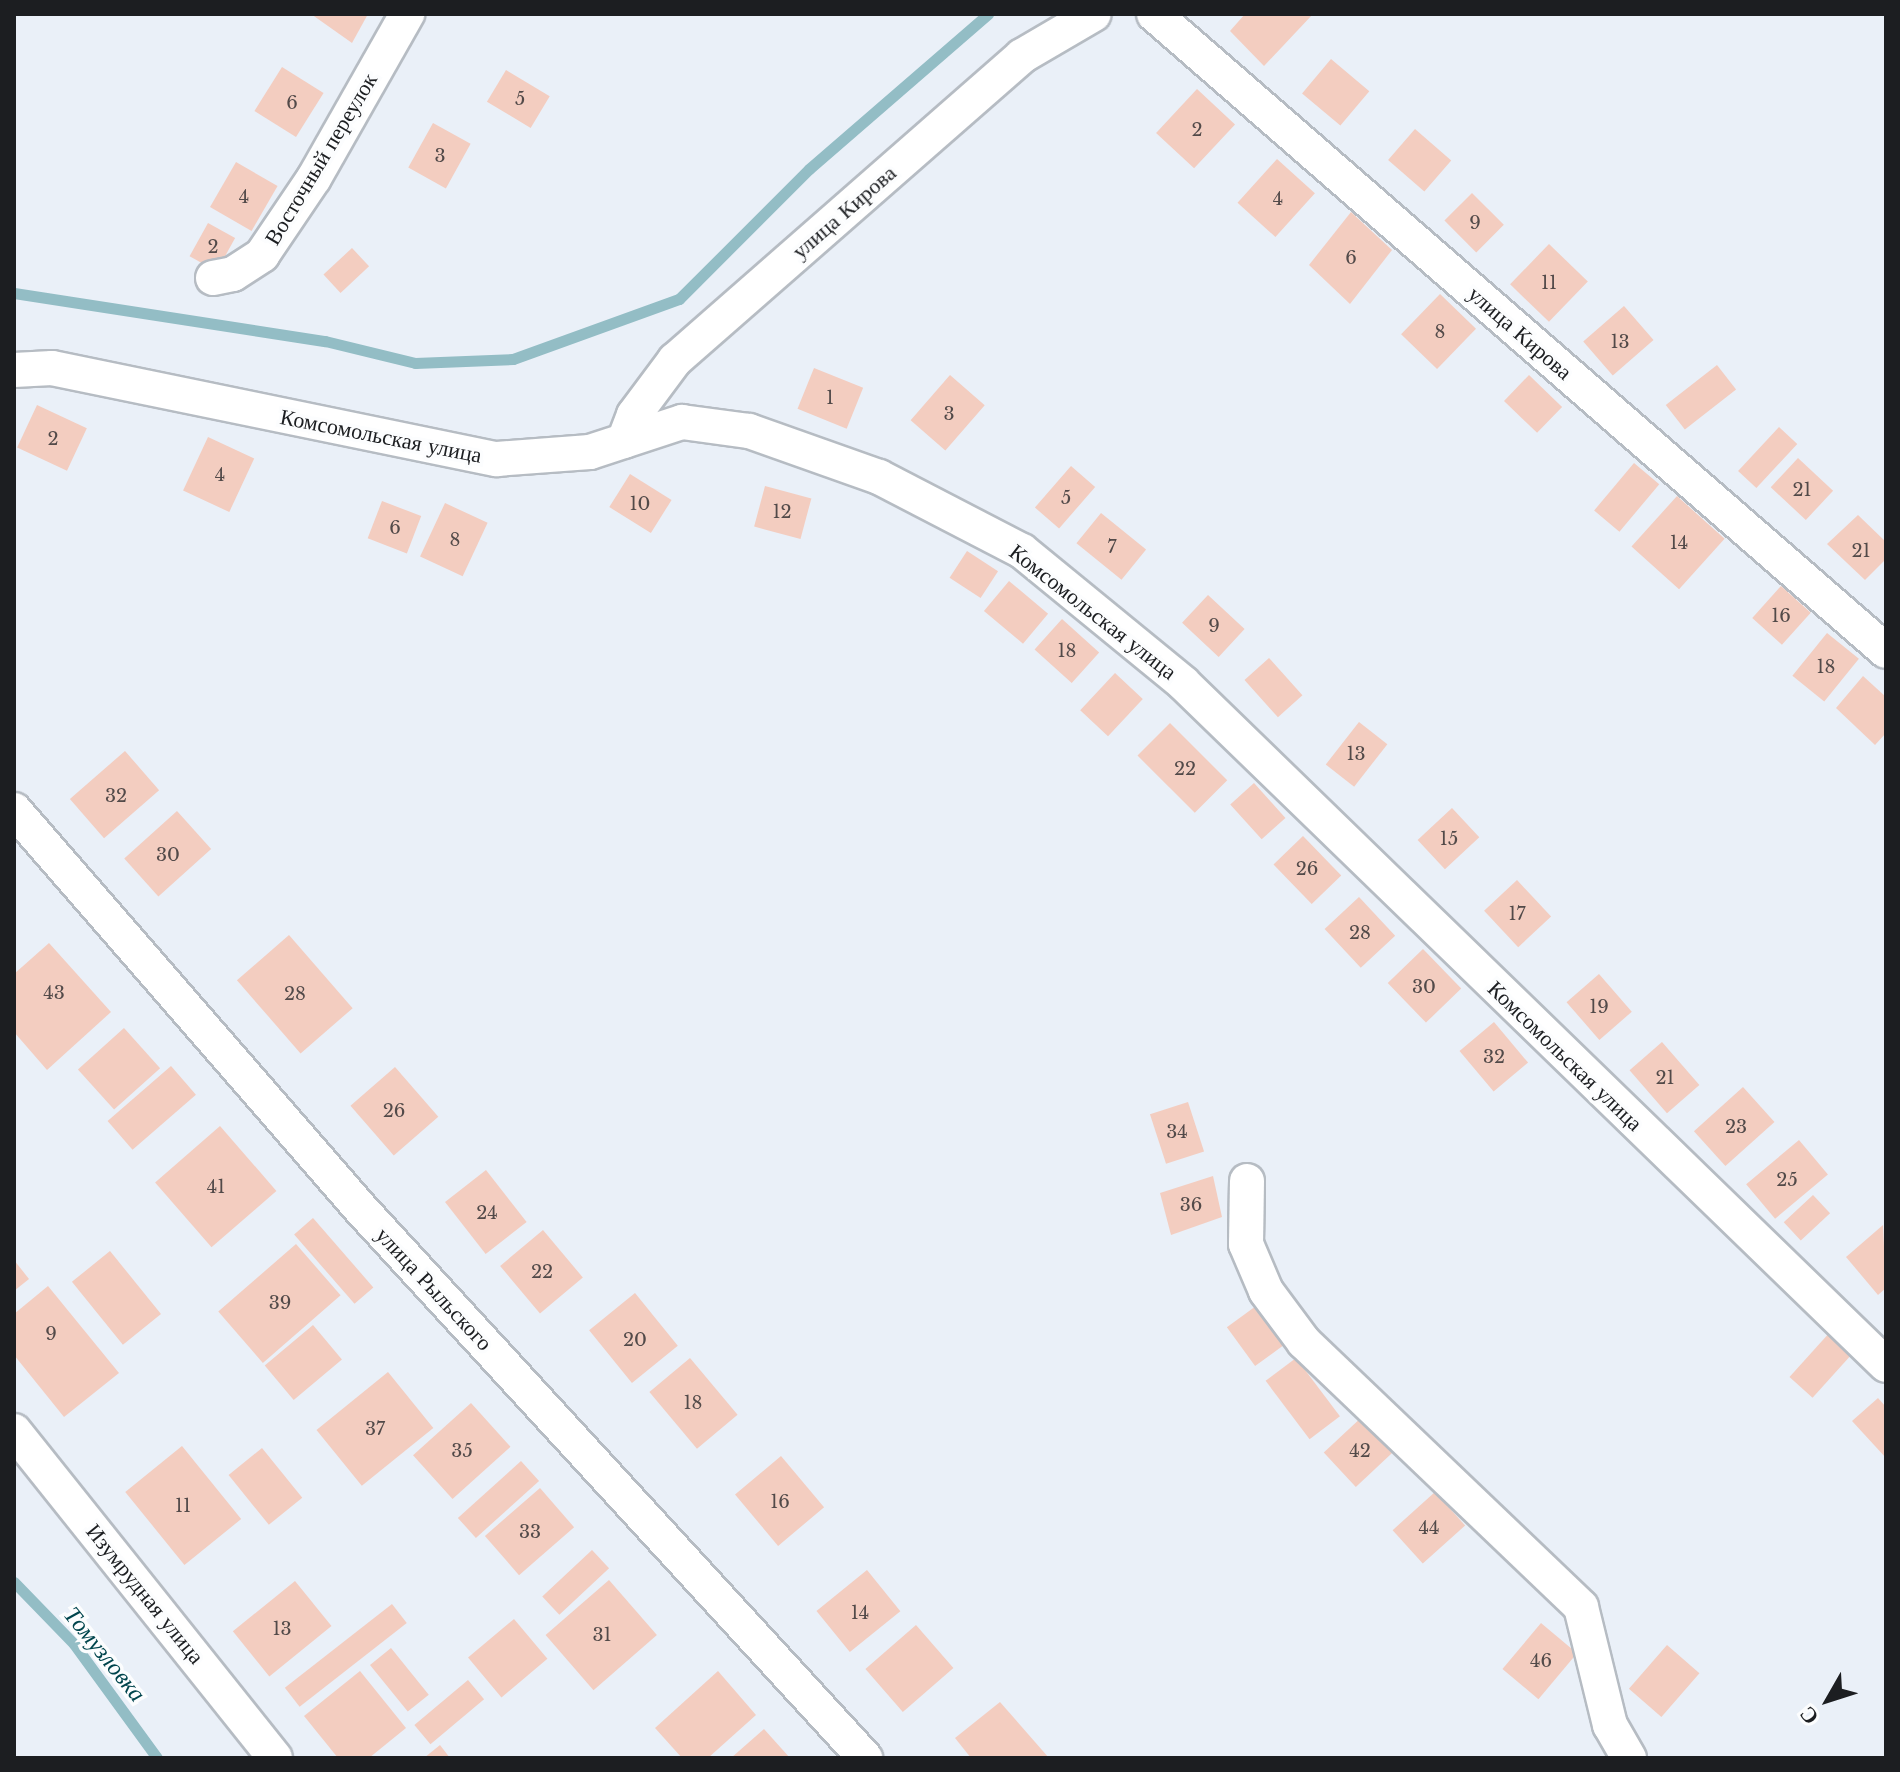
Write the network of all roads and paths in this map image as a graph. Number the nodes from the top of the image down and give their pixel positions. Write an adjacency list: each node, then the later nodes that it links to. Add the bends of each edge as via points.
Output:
1 (407, 14): 4 (street, Восточный переулок, via 314,178 262,255 233,274)
2 (1094, 14): 6 (street, улица Кирова, via 1022,56 675,360 634,415)
3 (1154, 14): 7 (street, улица Кирова)
4 (213, 278)
5 (14, 370): 6 (street, Комсомольская улица, via 52,368 497,459 590,452)
6 (624, 441): 10 (street, Комсомольская улица, via 682,422 749,431 879,477 1022,551 1183,683)
7 (1886, 651)
8 (14, 810): 13 (street, улица Рыльского, via 360,1208)
9 (1247, 1181): 14 (street, via 1246,1244 1266,1291 1304,1342 1581,1607 1610,1725)
10 (1886, 1365)
11 (14, 1431): 12 (street, Изумрудная улица)
12 (275, 1758)
13 (865, 1758)
14 (1629, 1758)

